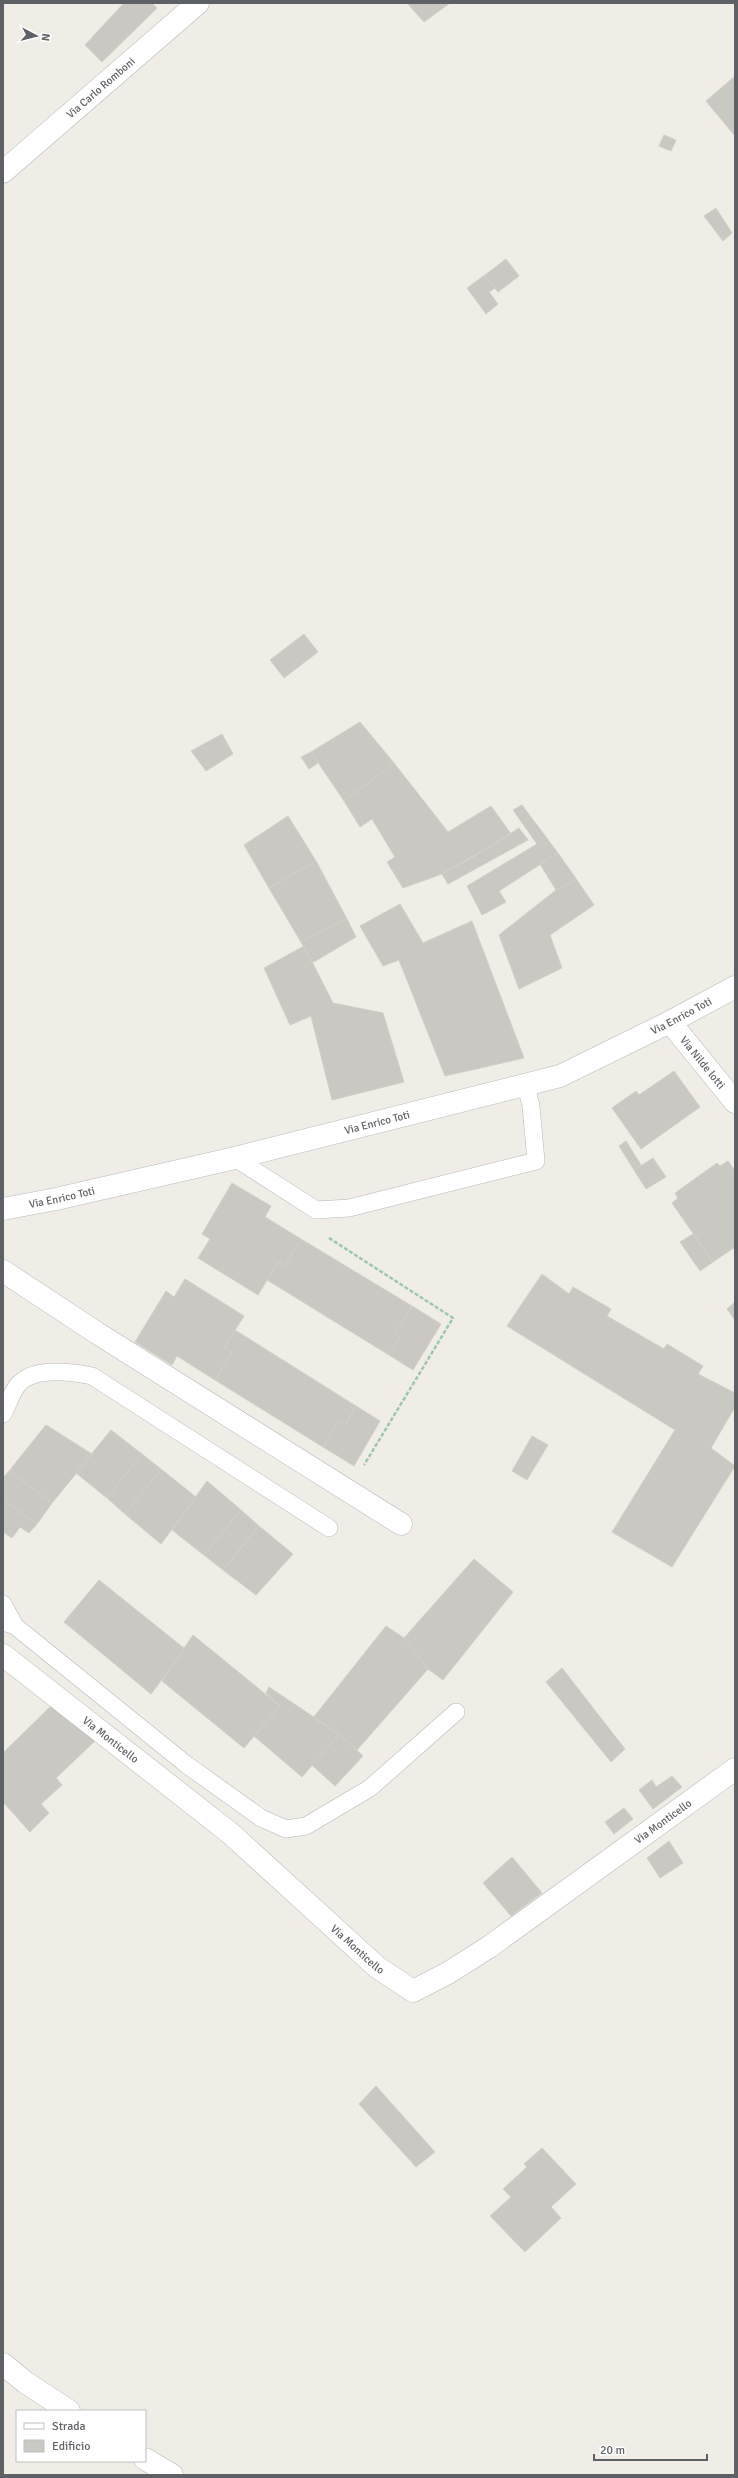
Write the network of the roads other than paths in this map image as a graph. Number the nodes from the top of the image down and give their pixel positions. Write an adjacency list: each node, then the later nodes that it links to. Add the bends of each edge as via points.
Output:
1 (198, 3): 2 (street, Via Carlo Romboni)
2 (3, 172)
3 (735, 988): 4 (street, Via Enrico Toti)
4 (670, 1022): 5 (street, Via Enrico Toti, via 560,1076); 6 (street, Via Nilde lotti)
5 (526, 1085): 7 (street, Via Enrico Toti); 7 (lane, via 536,1161 349,1208 316,1210)
6 (735, 1102)
7 (236, 1158): 8 (street, Via Enrico Toti)
8 (3, 1209)
9 (3, 1271): 11 (street, via 97,1334)
10 (3, 1414): 12 (lane, via 18,1385 34,1375 65,1370 92,1376)
11 (401, 1524)
12 (329, 1528)
13 (3, 1604): 14 (lane)
14 (9, 1624): 16 (lane, via 187,1765 261,1818 286,1829 306,1826 370,1788)
15 (3, 1655): 17 (street, Via Monticello, via 230,1833 377,1967 413,1991 489,1947)
16 (456, 1712)
17 (735, 1769)
18 (3, 2364): 19 (street)
19 (67, 2410)
20 (146, 2460): 21 (street)
21 (172, 2475)

